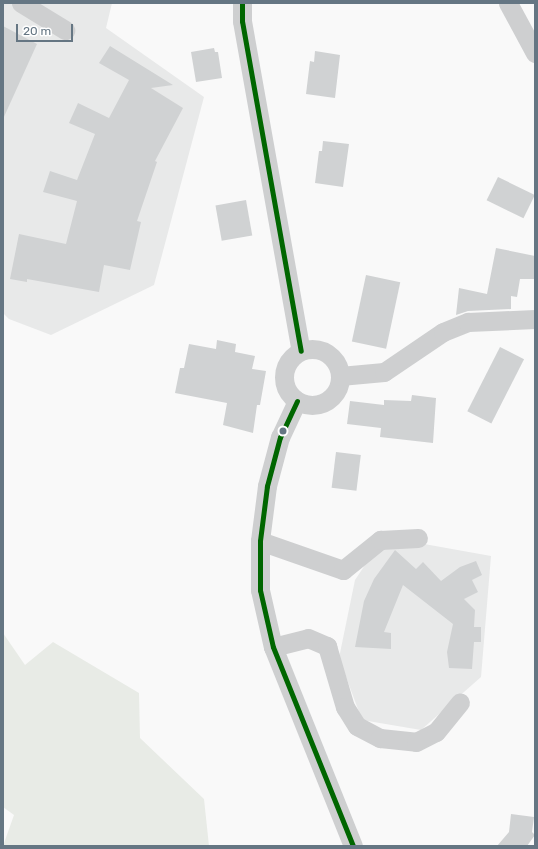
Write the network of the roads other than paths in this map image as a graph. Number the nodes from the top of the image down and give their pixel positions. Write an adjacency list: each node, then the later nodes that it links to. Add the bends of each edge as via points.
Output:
1 (21, 3): 4 (street)
2 (242, 3): 7 (street, via 242,20)
3 (508, 3): 5 (street)
4 (65, 30)
5 (535, 53)
6 (535, 319): 8 (street, via 468,322 443,332 384,372)
7 (301, 351): 8 (street, via 310,348 327,353 334,359); 9 (street, via 288,362 285,370 286,388)
8 (340, 376): 9 (street, via 335,392 322,403 314,405)
9 (297, 401): 11 (street, via 280,437 267,486)
10 (418, 538): 11 (street, via 380,540 343,570)
11 (260, 541): 12 (street, via 260,590)
12 (273, 648): 13 (street, via 308,638 327,646 345,707 357,726 380,738 416,742 436,732); 14 (street)
13 (460, 702)
14 (353, 846)

